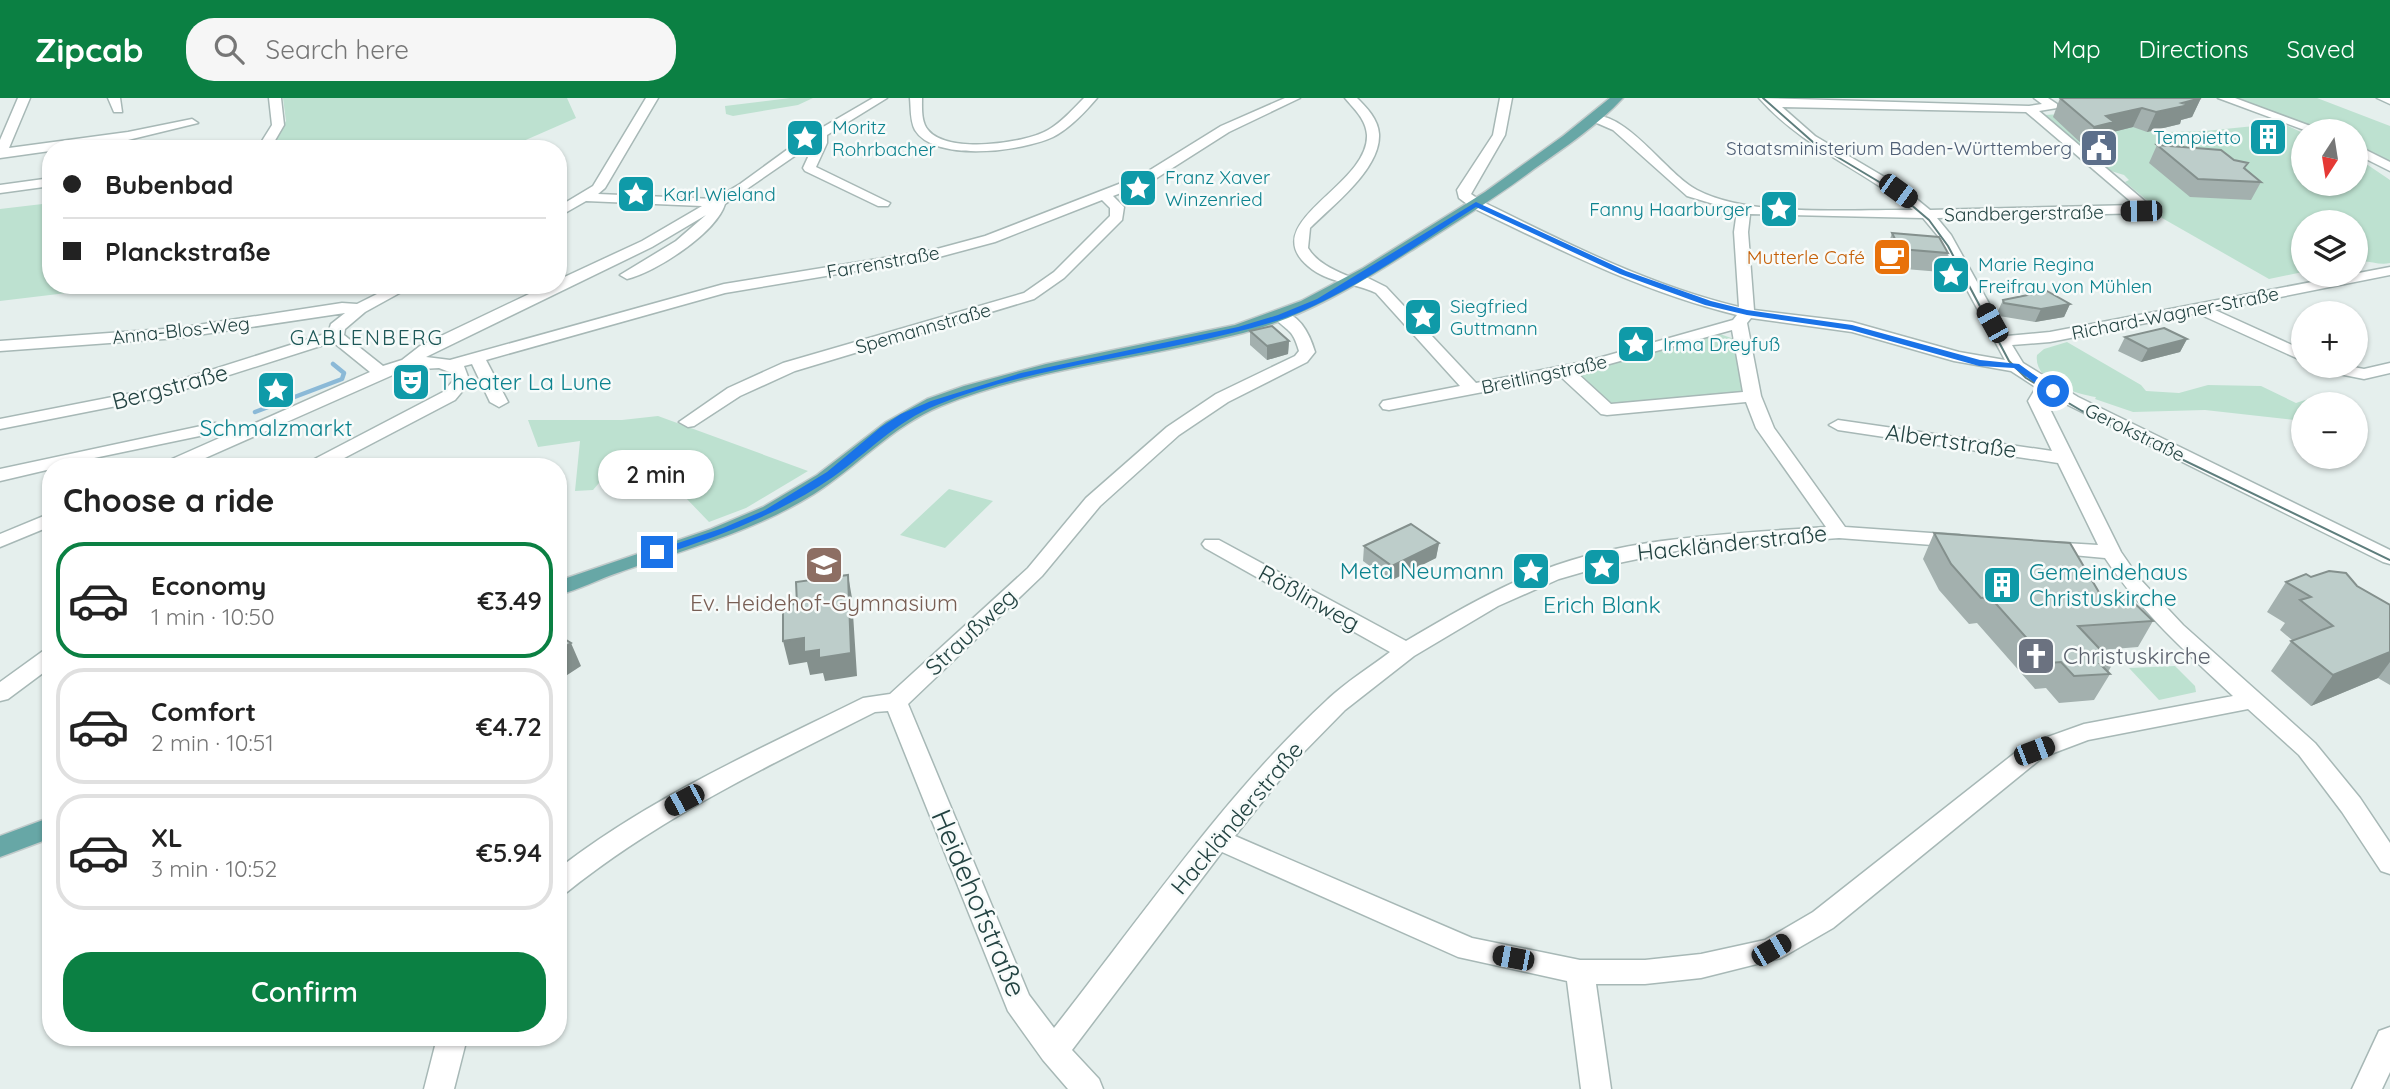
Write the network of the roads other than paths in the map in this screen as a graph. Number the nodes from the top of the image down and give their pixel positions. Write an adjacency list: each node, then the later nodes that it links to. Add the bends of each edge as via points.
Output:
1 (24, 98): 24 (street)
2 (275, 98): 22 (street, via 279,128)
3 (651, 98): 30 (street, via 604,179)
4 (881, 98): 20 (street)
5 (916, 98): 6 (street, via 925,135 946,144 984,147 1016,145 1052,133)
6 (1091, 98)
7 (1294, 98): 29 (street, Farrenstraße, via 1235,123 1166,169)
8 (1351, 98): 39 (street, via 1369,117 1373,148 1365,164 1303,227 1300,240 1313,264)
9 (1506, 98): 33 (street, via 1497,139 1464,190)
10 (1617, 98): 17 (main road)
11 (2040, 98): 16 (street, via 2053,106)
12 (2224, 98): 18 (street)
13 (2383, 98): 15 (street)
14 (1769, 101): 16 (street); 36 (street, via 1824,149)
15 (2390, 101)
16 (2029, 109): 36 (street, Sandbergerstraße, via 2147,209)
17 (1594, 118): 33 (main road); 35 (street, Sandbergerstraße, via 1617,127 1692,192)
18 (2291, 122)
19 (192, 124): 21 (street)
20 (821, 134): 31 (street); 32 (street, via 809,168)
21 (100, 140)
22 (270, 140)
23 (42, 148): 24 (street)
24 (0, 154)
25 (2368, 155): 26 (street)
26 (2390, 167)
27 (42, 183): 28 (street)
28 (0, 189)
29 (1106, 196): 51 (street, Farrenstraße, via 948,251 724,289); 64 (street, Spemannstraße, via 1117,207 1116,218 1041,290 1001,306 789,367 734,392)
30 (586, 197): 31 (street); 34 (street)
31 (719, 203): 38 (street, via 716,214 667,254); 40 (street)
32 (883, 203)
33 (1476, 204): 39 (main road); 46 (street, Gerokstraße, via 1623,272)
34 (567, 208)
35 (1744, 209): 36 (street, Sandbergerstraße); 46 (street)
36 (1927, 214): 48 (street, via 1944,235)
37 (2390, 271): 43 (street, Richard-Wagner-Straße)
38 (627, 275)
39 (1354, 280): 45 (main road); 59 (street, via 1381,290)
40 (567, 283)
41 (389, 294): 44 (street)
42 (544, 294): 52 (street, via 426,349)
43 (2199, 308): 48 (street, Richard-Wagner-Straße, via 2025,341); 50 (street)
44 (360, 309): 47 (street, via 337,327); 49 (street, Anna-Blos-Weg, via 178,333)
45 (1281, 316): 82 (main road, via 1021,376 934,402 884,429 831,474 768,512); 87 (street, Straußweg, via 1294,324 1306,341 1307,352 1301,359 1222,398 1173,431 1093,502 1035,572)
46 (1743, 318): 54 (street, Gerokstraße, via 1852,327 1979,363); 56 (street, Breitlingstraße); 61 (street)
47 (336, 336): 57 (street); 65 (street, Bergstraße, via 151,394)
48 (2001, 341): 54 (street)
49 (0, 346)
50 (2291, 350)
51 (477, 358): 53 (street, Farrenstraße); 62 (street)
52 (407, 364): 53 (street, Farrenstraße); 57 (street)
53 (450, 365): 70 (street, via 459,371 462,382 457,390)
54 (2016, 366): 60 (street, Gerokstraße)
55 (2390, 368): 58 (street)
56 (1566, 372): 59 (street, Breitlingstraße); 61 (street, via 1607,410)
57 (382, 373): 67 (street)
58 (2368, 373)
59 (1472, 389): 63 (street, Breitlingstraße)
60 (2053, 391): 71 (street, via 2037,401); 81 (street, Gerokstraße)
61 (1752, 396): 75 (street, via 1765,428)
62 (499, 402)
63 (1388, 405)
64 (688, 422)
65 (0, 425)
66 (1838, 425): 71 (street, Albertstraße)
67 (242, 436): 68 (street, via 215,428); 69 (street)
68 (78, 458)
69 (191, 458)
70 (331, 458)
71 (2064, 458): 80 (street)
72 (42, 466): 73 (street)
73 (0, 475)
74 (42, 523): 76 (street)
75 (1839, 532): 77 (street, Hackländerstraße); 83 (street, Hackländerstraße, via 1686,543 1601,560 1525,585)
76 (0, 541)
77 (1973, 542)
78 (1212, 544): 83 (street, Rößlinweg)
79 (2027, 546): 80 (street)
80 (2111, 552): 86 (street, via 2175,630)
81 (2390, 558)
82 (567, 585)
83 (1406, 651): 89 (street, Hackländerstraße, via 1337,704 1285,756)
84 (42, 663): 85 (street)
85 (0, 693)
86 (2252, 700): 91 (street, via 2307,749); 93 (street, via 2084,732 2034,751 1822,920 1771,950 1701,966)
87 (896, 702): 92 (street, via 871,704 722,779 631,829); 96 (street, Heidehofstraße, via 1018,1002)
88 (42, 831): 90 (main road)
89 (1217, 839): 93 (street, via 1468,949); 96 (street, Hackländerstraße)
90 (0, 847)
91 (2390, 864)
92 (567, 877)
93 (1580, 972): 99 (street)
94 (2390, 1040): 100 (street)
95 (450, 1046): 97 (street)
96 (1054, 1051): 98 (street, Heidehofstraße)
97 (439, 1089)
98 (1087, 1089)
99 (1595, 1089)
100 (2367, 1089)

